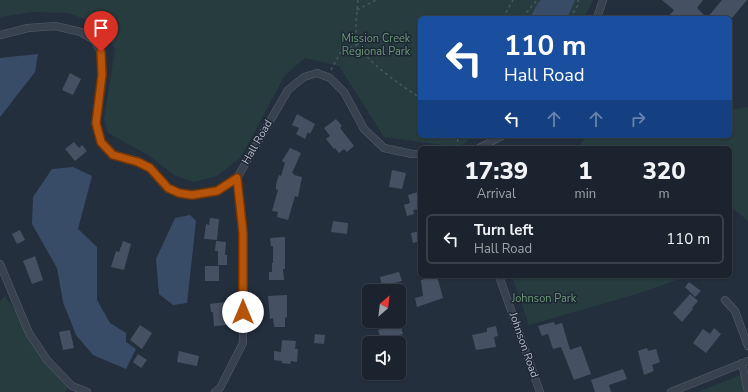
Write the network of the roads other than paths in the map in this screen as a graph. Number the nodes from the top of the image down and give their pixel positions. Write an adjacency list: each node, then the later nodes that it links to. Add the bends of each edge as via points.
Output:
1 (603, 0): 2 (street)
2 (598, 16)
3 (0, 35): 7 (street, Hall Road, via 28,28 55,26 81,32 94,40 101,52 102,75 96,123 101,142 113,155 150,168 168,188 179,193 192,195 217,191)
4 (498, 138): 5 (street)
5 (483, 146)
6 (418, 154): 7 (street, Hall Road, via 384,148 364,130 344,92 329,77 317,73 304,77 288,90)
7 (237, 178): 14 (street, via 243,233 243,343 220,388)
8 (0, 264): 13 (street, via 29,333 47,360 72,386)
9 (500, 278): 15 (street, Johnson Road)
10 (725, 300): 11 (street, via 735,311)
11 (748, 346)
12 (745, 362): 16 (street); 17 (street)
13 (87, 392)
14 (215, 392)
15 (540, 392)
16 (671, 392)
17 (748, 392)

